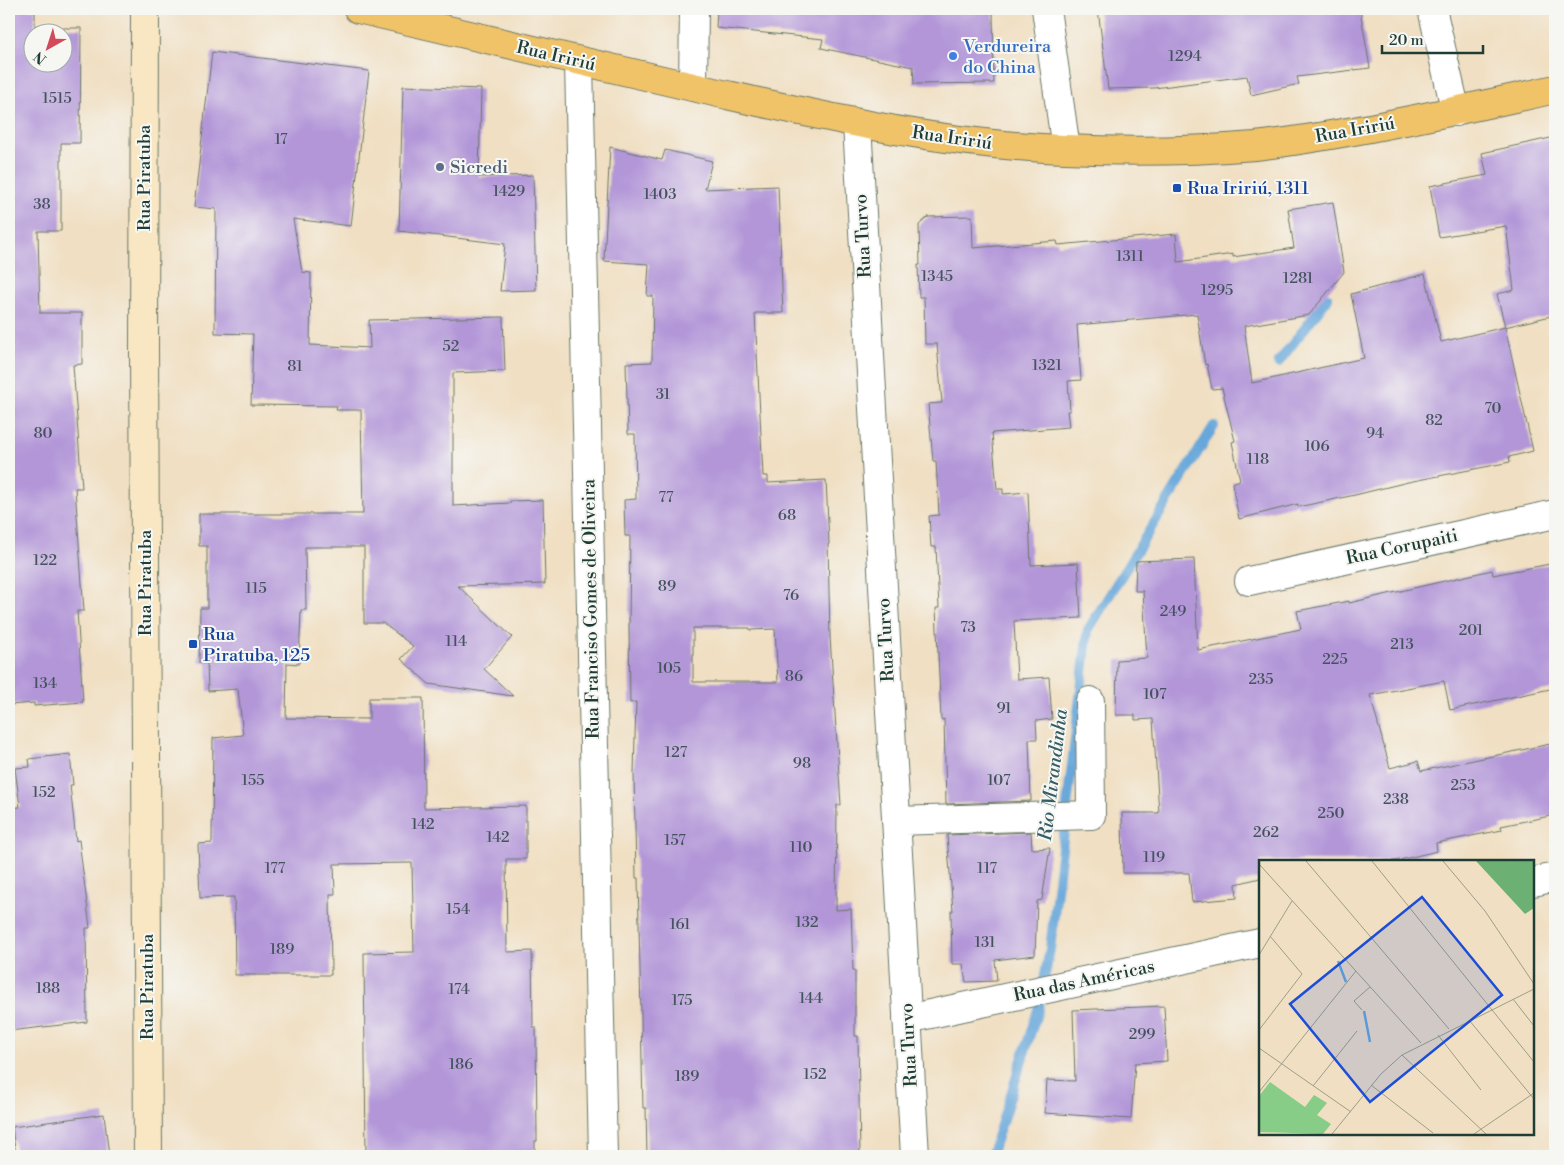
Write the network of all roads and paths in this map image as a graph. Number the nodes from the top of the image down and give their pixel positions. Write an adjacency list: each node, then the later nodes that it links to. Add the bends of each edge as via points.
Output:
1 (144, 9): 20 (main road, Rua Piratuba)
2 (694, 9): 7 (street)
3 (1046, 9): 11 (street)
4 (1432, 9): 9 (street)
5 (371, 10): 6 (main road, Rua Iririú)
6 (579, 62): 7 (main road, Rua Iririú); 21 (street, Rua Franciso Gomes de Oliveira)
7 (693, 87): 10 (main road, Rua Iririú)
8 (1555, 89): 9 (main road, Rua Iririú)
9 (1456, 112): 11 (main road, Rua Iririú, via 1255,146)
10 (857, 124): 11 (main road, Rua Iririú, via 947,139); 15 (street, Rua Turvo)
11 (1066, 149)
12 (1555, 514): 13 (street, Rua Corupaiti)
13 (1249, 581)
14 (1090, 701): 15 (street, via 1091,815)
15 (896, 821): 19 (street, Rua Turvo)
16 (1555, 877): 17 (street)
17 (1534, 882)
18 (1259, 943): 19 (street, Rua das Américas)
19 (907, 1020): 22 (street, Rua Turvo)
20 (148, 1156)
21 (603, 1156)
22 (915, 1156)

